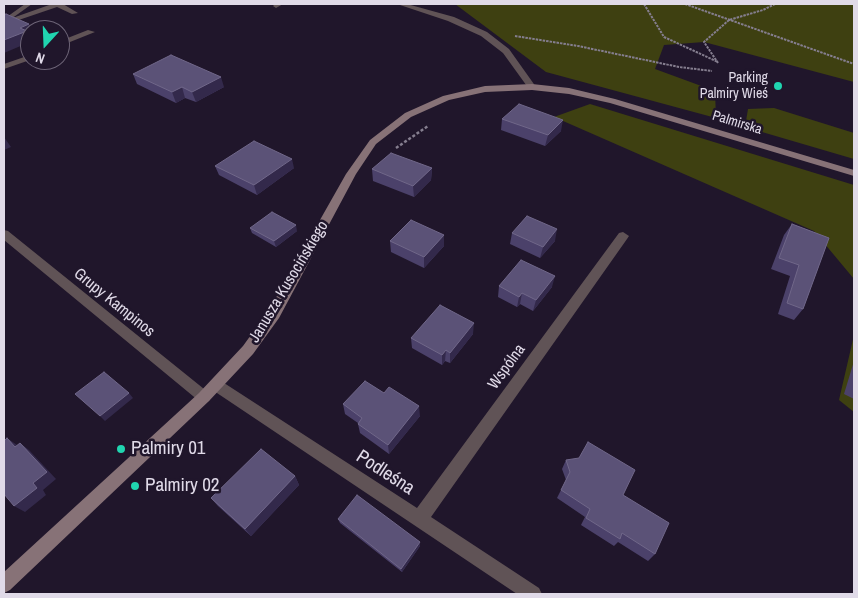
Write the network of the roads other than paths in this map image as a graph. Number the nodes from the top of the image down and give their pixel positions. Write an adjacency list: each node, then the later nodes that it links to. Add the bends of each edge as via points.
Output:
1 (29, 4): 4 (street)
2 (400, 4): 9 (street, via 451,19 484,34 506,51)
3 (74, 12): 4 (street, via 58,4)
4 (4, 22)
5 (91, 32): 6 (street)
6 (70, 40)
7 (20, 60): 8 (street)
8 (4, 67)
9 (532, 87): 10 (street, Janusza Kusocińskiego); 14 (street, Janusza Kusocińskiego, via 485,90 446,98 408,115 373,142 351,174 274,314 248,350)
10 (612, 101): 11 (street, Palmirska)
11 (854, 173)
12 (4, 234): 15 (street, Grupy Kampinos)
13 (623, 236): 16 (street, Wspólna)
14 (216, 385): 15 (street, Janusza Kusocińskiego); 16 (street, Podleśna)
15 (204, 397): 17 (street, Janusza Kusocińskiego)
16 (419, 519): 18 (street, Podleśna)
17 (4, 584)
18 (533, 594)

